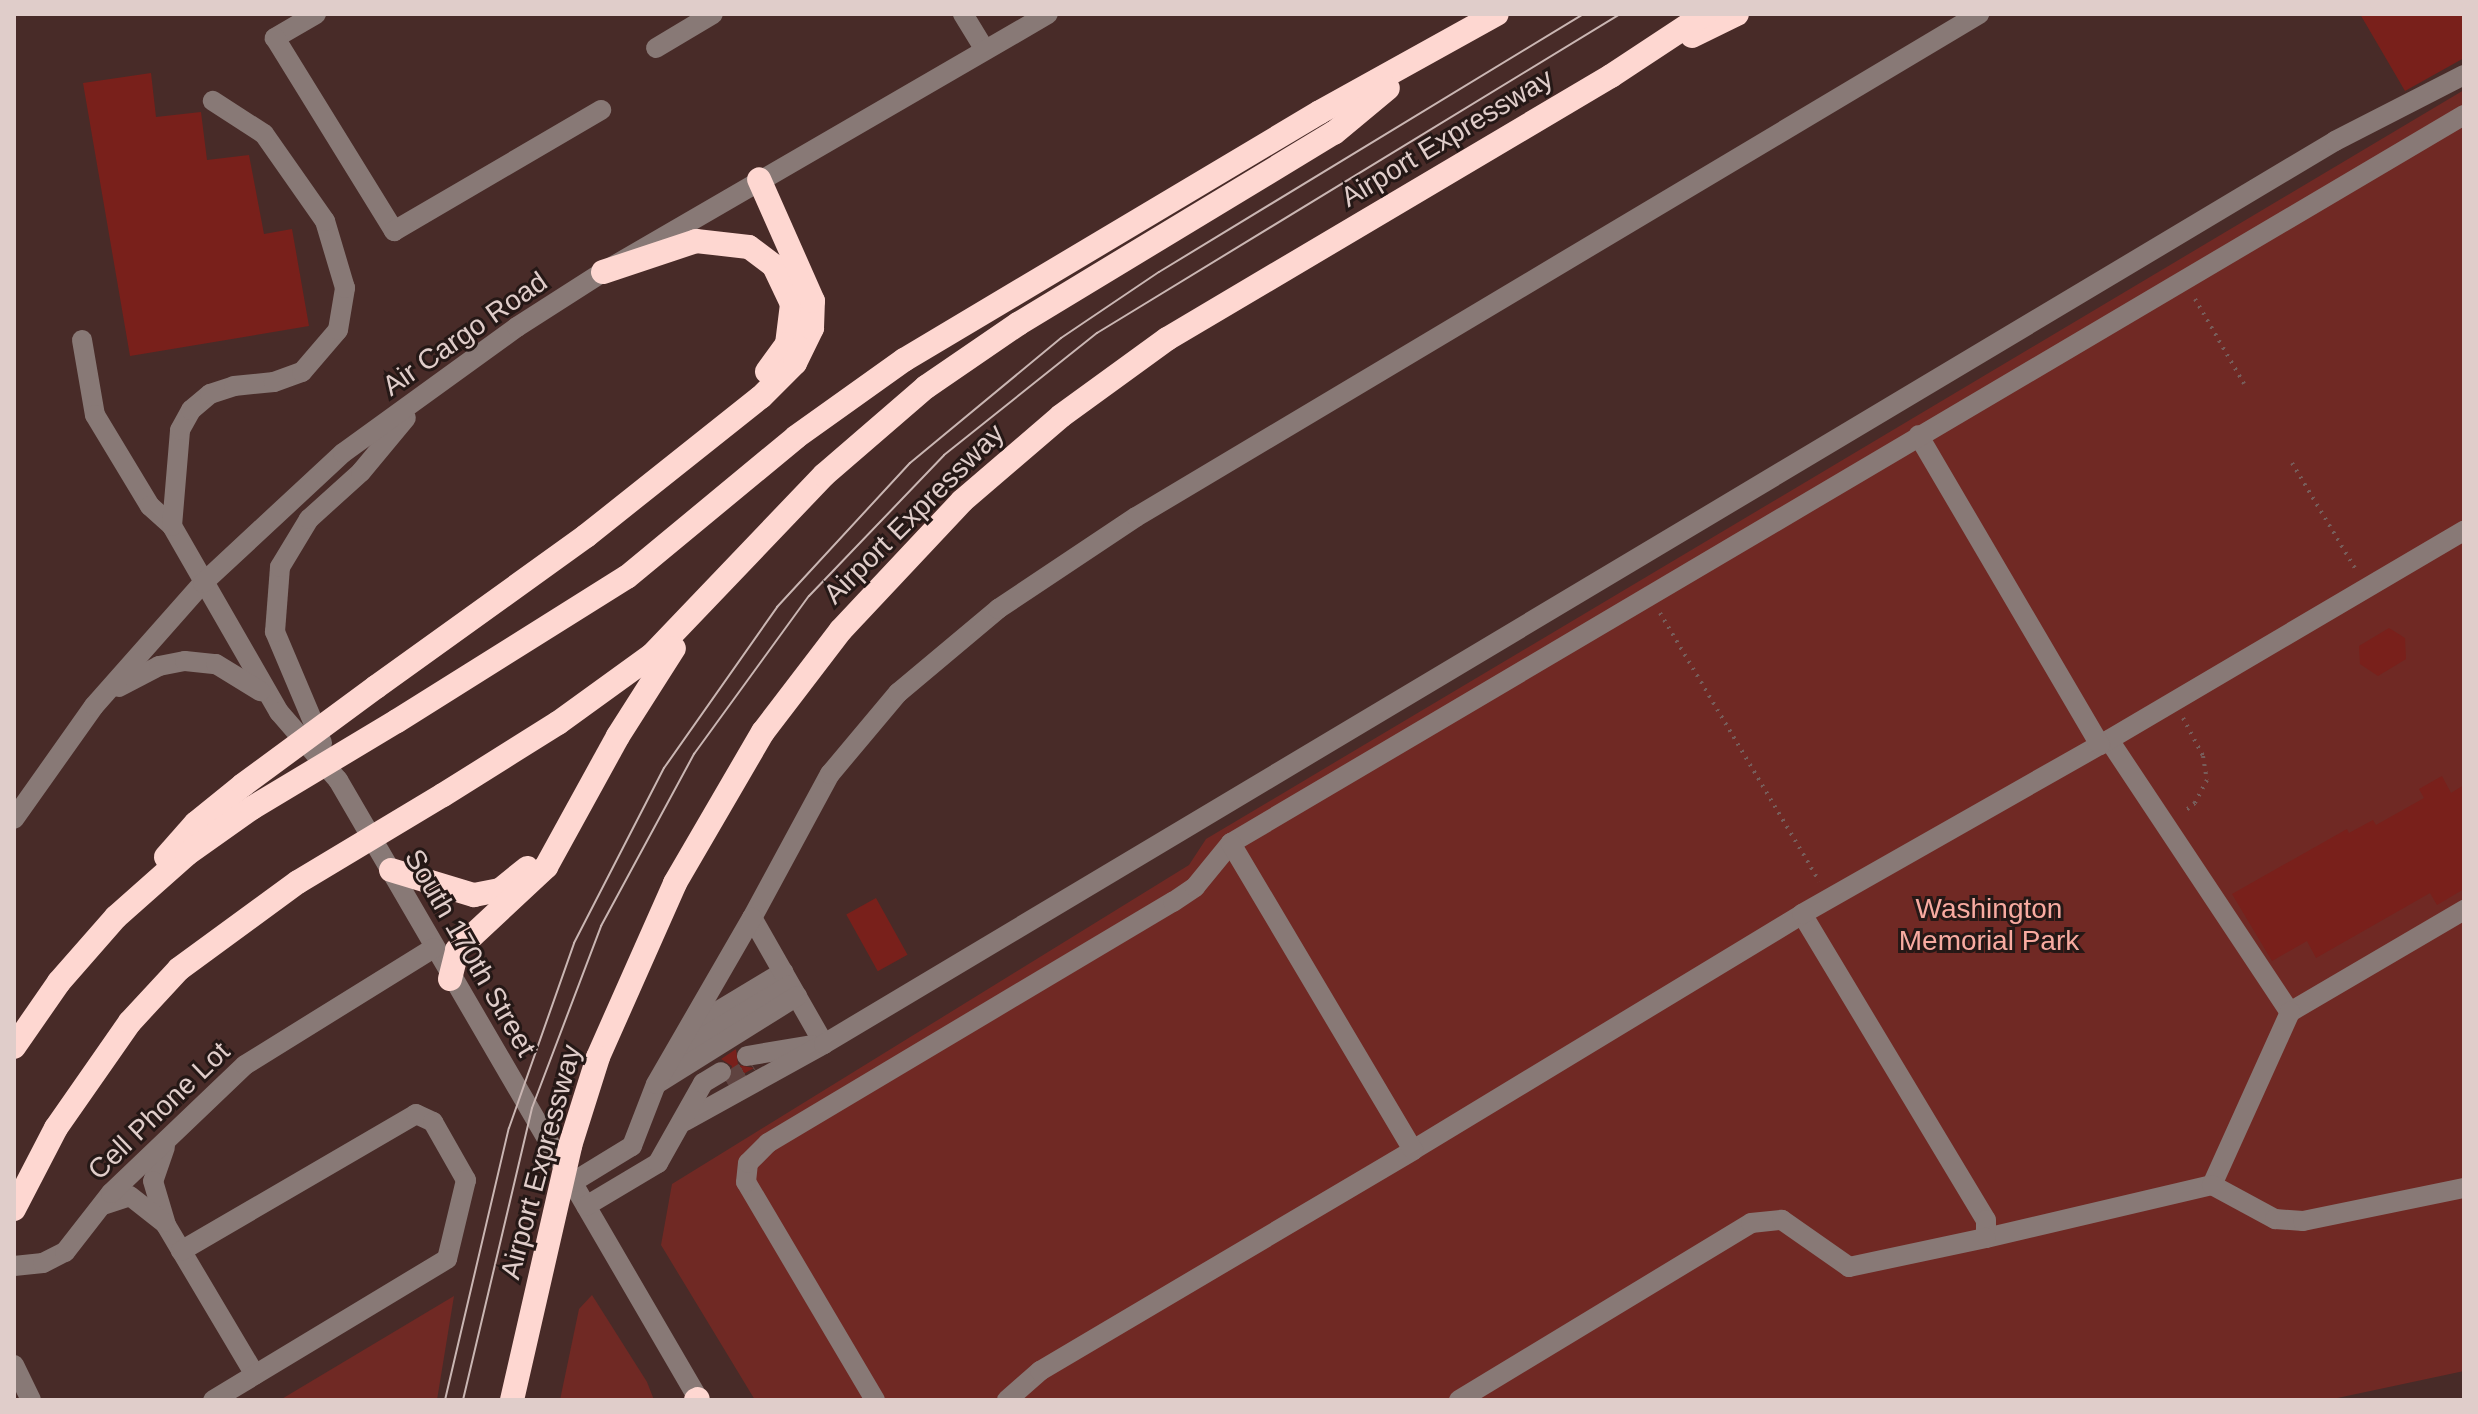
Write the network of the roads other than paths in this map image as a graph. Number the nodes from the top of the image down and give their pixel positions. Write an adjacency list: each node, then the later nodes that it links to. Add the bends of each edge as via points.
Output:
1 (316, 14): 17 (street, via 275,38 394,231)
2 (713, 14): 11 (street)
3 (963, 14): 12 (street)
4 (1048, 14): 12 (street, Air Cargo Road)
5 (1497, 14): 13 (highway)
6 (1705, 14): 15 (highway, Airport Expressway)
7 (1737, 14): 15 (highway)
8 (1938, 14): 10 (street)
9 (1979, 14): 10 (street)
10 (1948, 33): 39 (street, via 1136,517 998,609 898,693 856,740 830,774)
11 (656, 48)
12 (985, 50): 19 (street, Air Cargo Road)
13 (1424, 59): 27 (highway, via 1334,133 1018,324 926,387 848,453); 40 (highway, bridge, via 1320,112 904,360 796,437 627,577 252,808 147,889)
14 (2464, 75): 46 (street, via 2335,141)
15 (1611, 76): 69 (highway, Airport Expressway, bridge, via 1167,339 1038,433 962,501 841,630 763,732 654,923 598,1057 570,1146)
16 (213, 101): 25 (street, via 264,134 325,221 345,288 338,330 302,372 210,394 191,410 180,430)
17 (601, 110)
18 (2464, 115): 23 (street)
19 (759, 179): 20 (street, Air Cargo Road); 24 (highway, via 810,286 812,328 786,374)
20 (603, 272): 22 (street, Air Cargo Road, via 517,327); 24 (highway, via 696,241 723,241 762,256 782,278 793,317 787,344)
21 (82, 340): 25 (street, South 170th Street, via 95,415 150,506)
22 (421, 400): 28 (street, Air Cargo Road, via 343,453); 33 (street, via 361,472 309,519 288,548 274,591 280,651)
23 (1918, 435): 32 (street); 35 (street)
24 (699, 445): 40 (highway, bridge, via 530,579 196,823)
25 (172, 526): 28 (street, South 170th Street)
26 (2462, 538): 32 (street)
27 (750, 552): 29 (highway); 60 (highway, bridge, via 630,673 298,882 179,969 130,1022 56,1128)
28 (203, 583): 30 (street, Air Cargo Road); 31 (street, South 170th Street)
29 (658, 670): 36 (highway, via 594,750 541,849 512,882 474,895); 42 (highway, via 546,867 457,950)
30 (94, 706): 31 (street, via 145,672 196,661 236,672); 34 (street, Air Cargo Road)
31 (279, 712): 33 (street, South 170th Street)
32 (2105, 743): 38 (street); 44 (street)
33 (338, 780): 36 (street, South 170th Street)
34 (14, 819)
35 (1231, 843): 54 (street); 71 (street, via 1195,887 1173,902 768,1143 748,1163 744,1172 750,1192)
36 (391, 870): 41 (street, South 170th Street)
37 (2464, 910): 44 (street)
38 (1802, 914): 54 (street); 62 (street, via 1986,1220)
39 (752, 918): 43 (street); 45 (street)
40 (88, 947): 47 (highway)
41 (434, 948): 42 (street, South 170th Street); 52 (street, Cell Phone Lot, via 245,1065)
42 (450, 979): 55 (street, South 170th Street)
43 (790, 984): 45 (street); 46 (street); 48 (street); 51 (street)
44 (2290, 1012): 56 (street)
45 (686, 1030): 48 (street)
46 (824, 1044): 49 (street); 53 (street)
47 (14, 1047)
48 (671, 1057): 51 (street)
49 (750, 1062)
50 (724, 1078): 53 (street, via 703,1083)
51 (656, 1084): 55 (street, via 632,1146)
52 (191, 1112): 59 (street, Cell Phone Lot); 61 (street, via 154,1170)
53 (685, 1121): 58 (street, via 658,1163)
54 (1413, 1150): 72 (street, via 1040,1371)
55 (573, 1182): 58 (street, South 170th Street)
56 (2212, 1185): 57 (street, via 2275,1219 2303,1221); 62 (street)
57 (2464, 1188)
58 (586, 1206): 70 (street, South 170th Street)
59 (100, 1207): 61 (street, via 116,1196 130,1196); 64 (street, Cell Phone Lot, via 58,1257)
60 (14, 1209)
61 (166, 1225): 63 (street)
62 (1986, 1238): 73 (street, via 1849,1267 1782,1220 1751,1223)
63 (181, 1251): 66 (street); 66 (street, via 410,1116 422,1114 433,1122 468,1186 447,1259)
64 (14, 1266)
65 (14, 1365): 67 (street)
66 (255, 1375): 68 (street)
67 (31, 1400)
68 (213, 1400)
69 (512, 1400)
70 (698, 1400)
71 (875, 1400)
72 (1007, 1400)
73 (1459, 1400)

